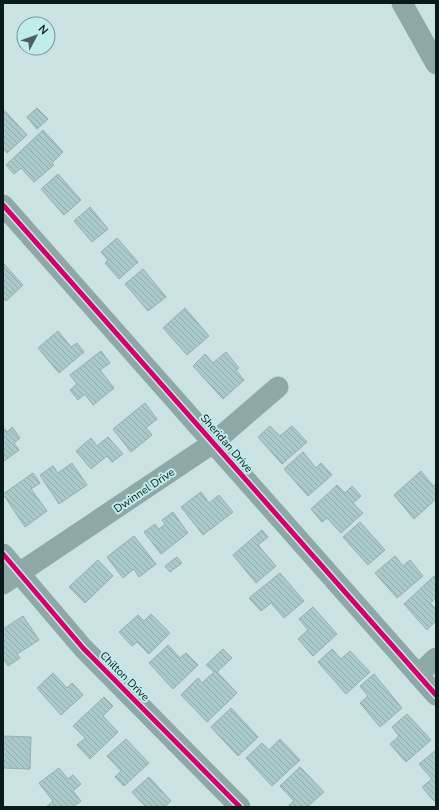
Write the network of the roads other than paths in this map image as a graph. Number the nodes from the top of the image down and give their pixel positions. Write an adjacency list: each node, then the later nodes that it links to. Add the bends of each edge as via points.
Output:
1 (402, 3): 2 (street)
2 (436, 64)
3 (3, 205): 5 (street, Sheridan Drive)
4 (278, 387): 5 (street, Dwinnel Drive)
5 (213, 443): 7 (street, Dwinnel Drive); 9 (street, Sheridan Drive)
6 (3, 554): 7 (street, Chilton Drive)
7 (11, 579): 11 (street, Chilton Drive)
8 (436, 658): 9 (street)
9 (418, 675): 10 (street, Sheridan Drive)
10 (436, 695)
11 (240, 807)

